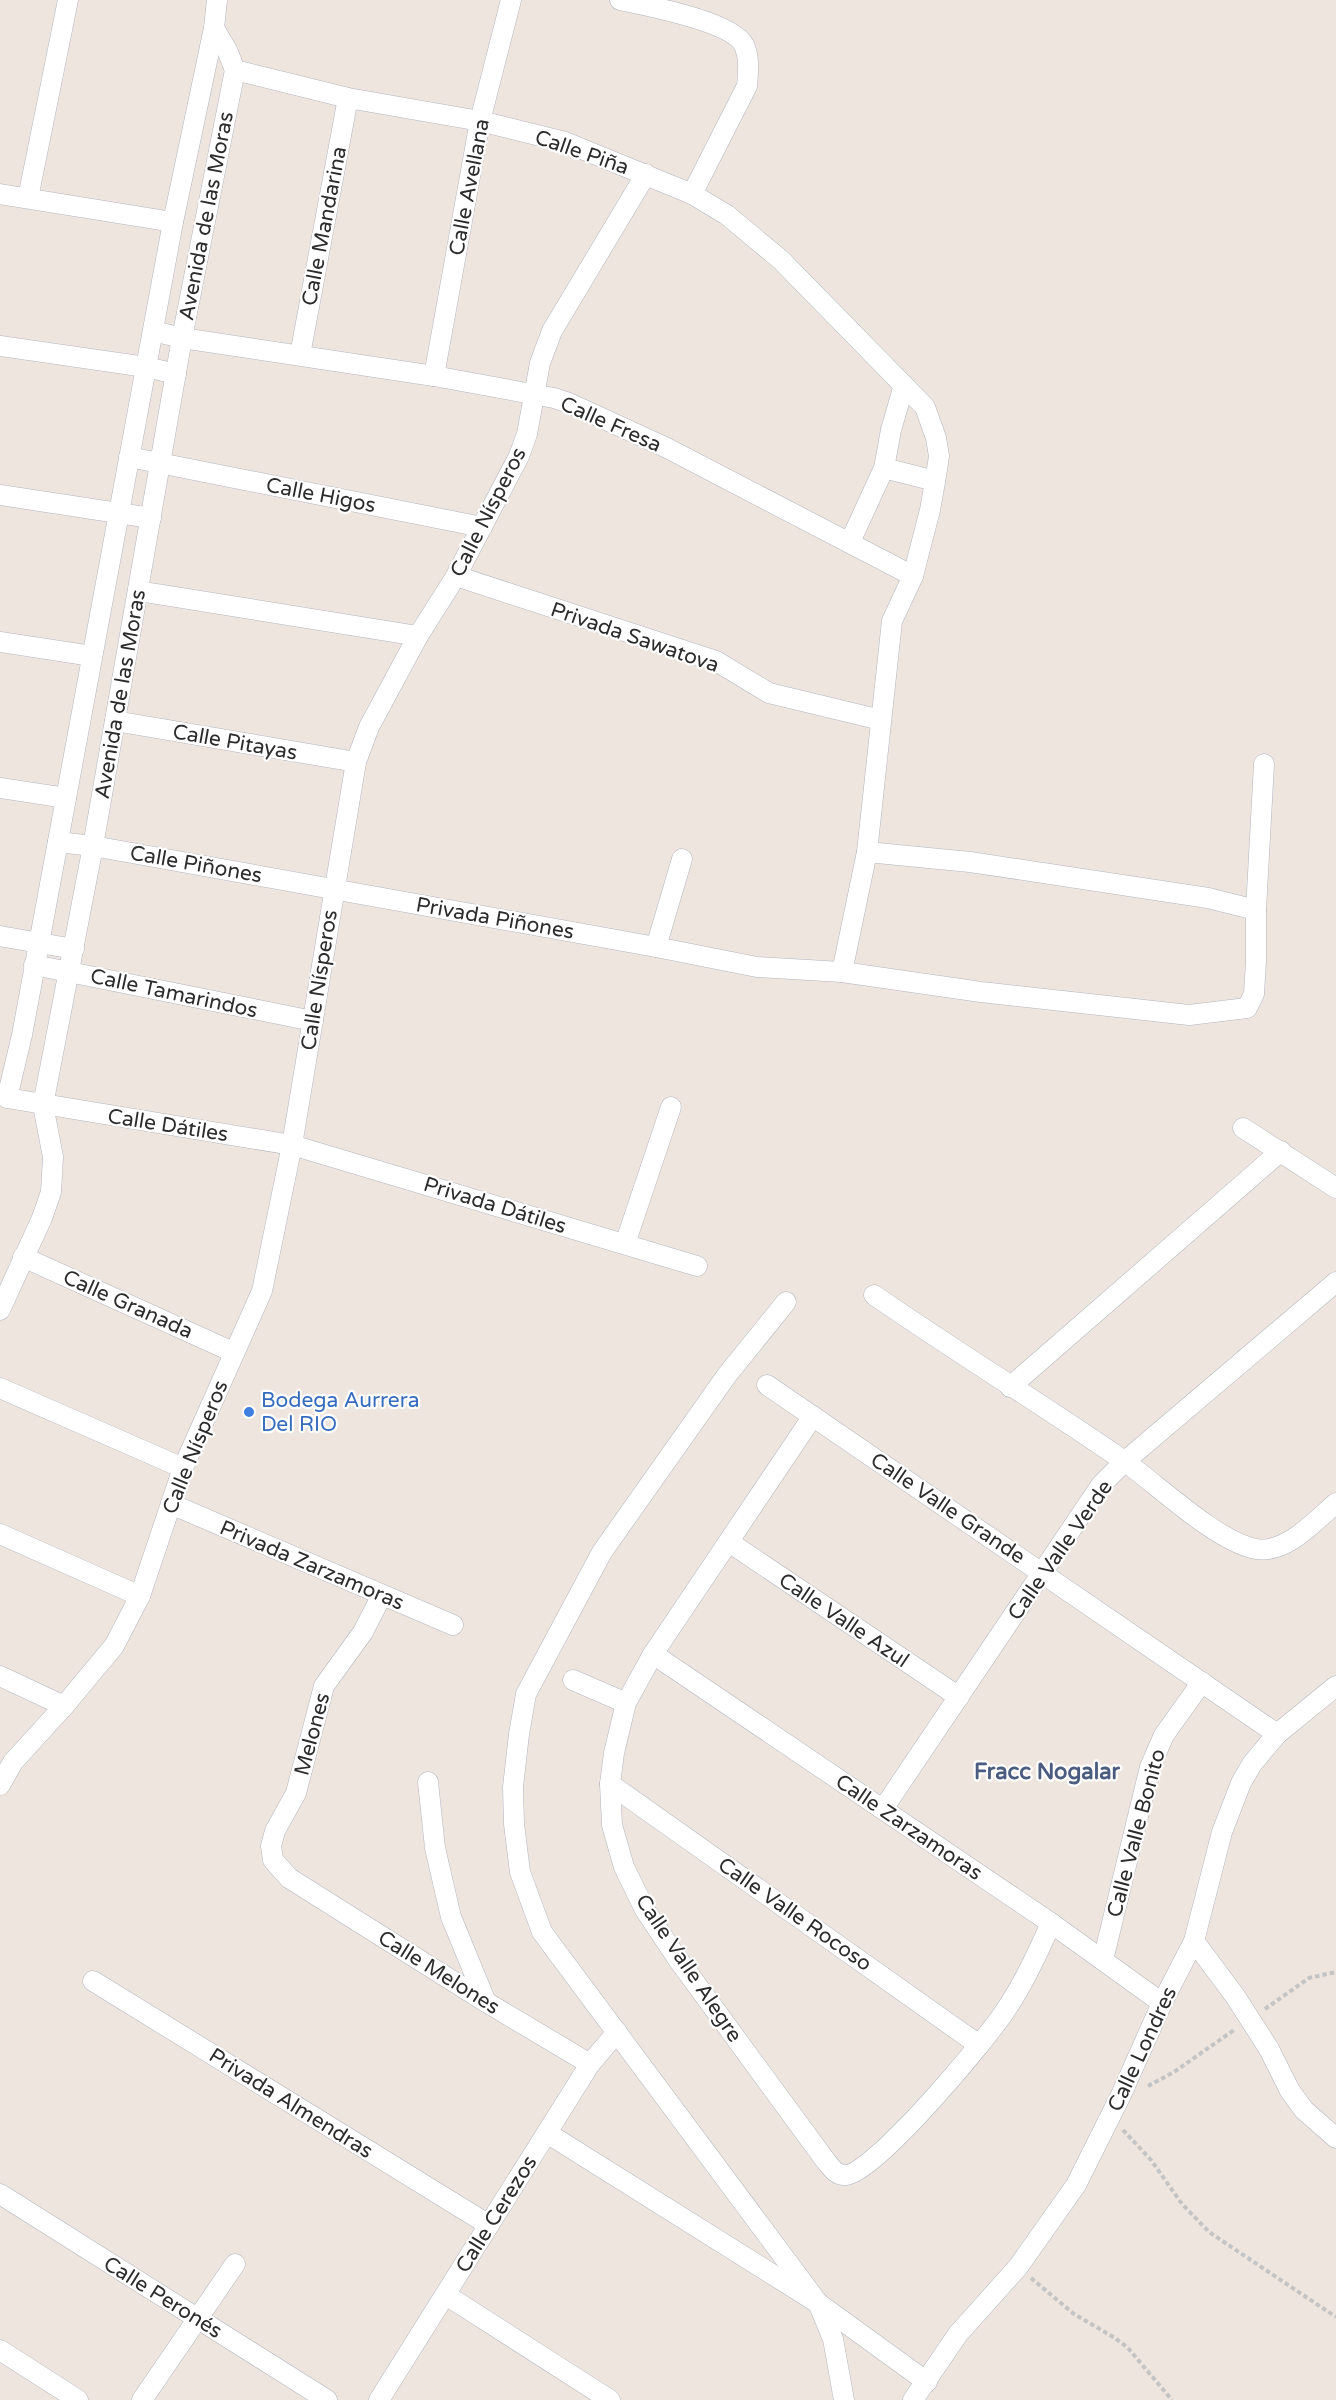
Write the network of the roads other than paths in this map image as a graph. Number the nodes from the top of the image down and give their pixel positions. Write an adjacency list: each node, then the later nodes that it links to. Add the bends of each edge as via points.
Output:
1 (68, 0): 12 (street)
2 (217, 0): 5 (street, Avenida de las Moras)
3 (511, 0): 8 (street, Calle Avellana)
4 (620, 0): 11 (street, via 680,13 736,35 743,44 747,86)
5 (214, 28): 6 (street); 13 (street, Avenida de las Moras)
6 (235, 70): 7 (street, Calle Piña); 15 (street, Avenida de las Moras)
7 (348, 98): 8 (street, Calle Piña); 17 (street, Calle Mandarina)
8 (480, 121): 9 (street, Calle Piña, via 565,142); 20 (street, Calle Avellana)
9 (646, 174): 11 (street, Calle Piña); 22 (street, Calle Nísperos, via 552,331)
10 (0, 194): 12 (street)
11 (692, 194): 21 (street, Calle Piña, via 727,215 781,260)
12 (27, 198): 13 (street)
13 (173, 222): 14 (street, Avenida de las Moras)
14 (153, 331): 15 (street, Calle Fresa); 18 (street, Avenida de las Moras)
15 (182, 338): 17 (street, Calle Fresa); 19 (street, Avenida de las Moras)
16 (0, 346): 18 (street)
17 (300, 355): 20 (street, Calle Fresa)
18 (146, 367): 19 (street); 23 (street, Avenida de las Moras)
19 (176, 374): 24 (street, Avenida de las Moras)
20 (434, 376): 22 (street, Calle Fresa)
21 (904, 385): 25 (street); 26 (street, Calle Piña, via 925,407 932,422 939,456)
22 (533, 394): 30 (street, Calle Nísperos, via 519,456); 31 (street, Calle Fresa, via 569,403 666,448)
23 (129, 457): 24 (street, Calle Higos); 28 (street, Avenida de las Moras)
24 (161, 464): 29 (street, Avenida de las Moras); 30 (street, Calle Higos)
25 (884, 468): 26 (street); 31 (street)
26 (935, 482): 33 (street, Calle Piña)
27 (0, 495): 28 (street)
28 (119, 513): 29 (street); 37 (street, Avenida de las Moras)
29 (151, 518): 34 (street, Avenida de las Moras)
30 (482, 526): 32 (street, Calle Nísperos)
31 (850, 542): 33 (street, Calle Fresa)
32 (456, 576): 35 (street, Calle Nísperos); 38 (street, Privada Sawatova, via 716,662 769,693)
33 (913, 576): 38 (street, Calle Piña, via 892,621)
34 (138, 591): 35 (street); 39 (street, Avenida de las Moras)
35 (418, 636): 40 (street, Calle Nísperos, via 369,727)
36 (0, 642): 37 (street)
37 (92, 656): 43 (street, Avenida de las Moras)
38 (881, 720): 46 (street, Calle Piña)
39 (115, 721): 40 (street, Calle Pitayas); 45 (street, Avenida de las Moras)
40 (356, 762): 48 (street, Calle Nísperos)
41 (1264, 764): 49 (street, Privada Piñones)
42 (0, 788): 43 (street)
43 (66, 798): 44 (street, Avenida de las Moras)
44 (58, 842): 45 (street, Calle Piñones); 51 (street, Avenida de las Moras)
45 (93, 846): 48 (street, Calle Piñones); 53 (street, Avenida de las Moras)
46 (867, 852): 49 (street, via 970,862 1208,898); 56 (street, Calle Piña)
47 (682, 860): 52 (street)
48 (334, 889): 52 (street, Privada Piñones); 57 (street, Calle Nísperos)
49 (1256, 910): 56 (street, Privada Piñones, via 1254,994 1247,1008 1236,1011 1189,1015)
50 (0, 936): 51 (street)
51 (39, 942): 53 (street); 54 (street, Avenida de las Moras)
52 (656, 947): 56 (street, Privada Piñones, via 757,967)
53 (74, 949): 55 (street, Avenida de las Moras)
54 (34, 965): 55 (street, Calle Tamarindos); 58 (street, Avenida de las Moras)
55 (69, 971): 57 (street, Calle Tamarindos); 59 (street, Avenida de las Moras)
56 (842, 972)
57 (313, 1021): 62 (street, Calle Nísperos)
58 (7, 1098): 59 (street, Calle Dátiles)
59 (43, 1105): 62 (street, Calle Dátiles); 66 (street, Avenida de las Moras, via 54,1178 42,1218)
60 (671, 1107): 65 (street)
61 (1244, 1128): 63 (street)
62 (292, 1145): 65 (street, Privada Dátiles); 72 (street, Calle Nísperos, via 262,1291)
63 (1281, 1151): 64 (street); 74 (street)
64 (1336, 1188)
65 (625, 1244): 67 (street, Privada Dátiles)
66 (23, 1257): 71 (street, Avenida de las Moras); 72 (street, Calle Granada)
67 (697, 1266)
68 (1336, 1282): 77 (street, Calle Valle Verde)
69 (874, 1295): 74 (street)
70 (786, 1302): 107 (street, via 727,1375 602,1552 526,1694 513,1787 520,1872 542,1932)
71 (0, 1310)
72 (233, 1352): 78 (street, Calle Nísperos)
73 (767, 1385): 76 (street, Calle Valle Grande)
74 (1010, 1387): 77 (street)
75 (0, 1388): 78 (street)
76 (813, 1416): 82 (street, Calle Valle Alegre); 83 (street, Calle Valle Grande)
77 (1124, 1462): 79 (street, via 1207,1524 1256,1549 1269,1549 1296,1537); 83 (street, Calle Valle Verde, via 1101,1485)
78 (183, 1468): 80 (street, Calle Nísperos)
79 (1336, 1503)
80 (171, 1504): 84 (street, Privada Zarzamoras); 85 (street, Calle Nísperos)
81 (0, 1534): 85 (street)
82 (729, 1542): 87 (street, Calle Valle Alegre); 92 (street, Calle Valle Azul)
83 (1043, 1574): 90 (street, Calle Valle Grande); 92 (street, Calle Valle Verde)
84 (382, 1595): 86 (street, Privada Zarzamoras); 100 (street, Melones, via 363,1632 324,1686 296,1793 274,1831 273,1860)
85 (140, 1596): 94 (street, Calle Nísperos, via 114,1646)
86 (453, 1625)
87 (653, 1654): 93 (street, Calle Valle Alegre); 99 (street, Calle Zarzamoras)
88 (0, 1676): 94 (street)
89 (573, 1680): 93 (street)
90 (1202, 1682): 95 (street, Calle Valle Grande); 103 (street, Calle Valle Bonito, via 1164,1735 1150,1767)
91 (1336, 1686): 95 (street, Calle Londres)
92 (959, 1698): 99 (street, Calle Valle Verde)
93 (626, 1702): 97 (street, Calle Valle Alegre)
94 (64, 1706): 98 (street, Calle Nísperos, via 13,1762)
95 (1277, 1734): 102 (street, Calle Londres, via 1252,1764 1231,1807)
96 (428, 1782): 105 (street, via 435,1848 451,1917)
97 (610, 1784): 108 (street, Calle Valle Rocoso); 108 (street, Calle Valle Alegre, via 612,1825 624,1867 645,1910 835,2172 855,2173 876,2158)
98 (0, 1785)
99 (883, 1809): 101 (street, Calle Zarzamoras)
100 (289, 1878): 105 (street, Calle Melones)
101 (1051, 1923): 103 (street, Calle Zarzamoras); 108 (street, Calle Valle Alegre, via 1034,1963)
102 (1194, 1941): 106 (street, Calle Londres); 111 (street, via 1269,2049 1290,2091 1304,2110)
103 (1103, 1960): 106 (street, Calle Zarzamoras)
104 (93, 1982): 113 (street, Privada Almendras)
105 (486, 2002): 109 (street, Calle Melones)
106 (1162, 2003): 119 (street, Calle Londres, via 1076,2185 1018,2267 958,2334)
107 (617, 2032): 109 (street, Calle Cerezos); 116 (street)
108 (979, 2045)
109 (590, 2064): 110 (street, Calle Cerezos)
110 (546, 2133): 113 (street, Calle Cerezos); 116 (street)
111 (1336, 2138)
112 (0, 2194): 117 (street, Calle Peronés)
113 (489, 2225): 115 (street, Calle Cerezos)
114 (235, 2264): 117 (street)
115 (446, 2295): 123 (street, Calle Cerezos); 124 (street)
116 (818, 2303): 119 (street); 125 (street, via 833,2339)
117 (197, 2318): 121 (street); 122 (street, Calle Peronés)
118 (0, 2350): 120 (street)
119 (927, 2382): 126 (street, Calle Londres)
120 (73, 2399)
121 (142, 2400)
122 (327, 2400)
123 (379, 2400)
124 (610, 2400)
125 (844, 2400)
126 (913, 2400)

